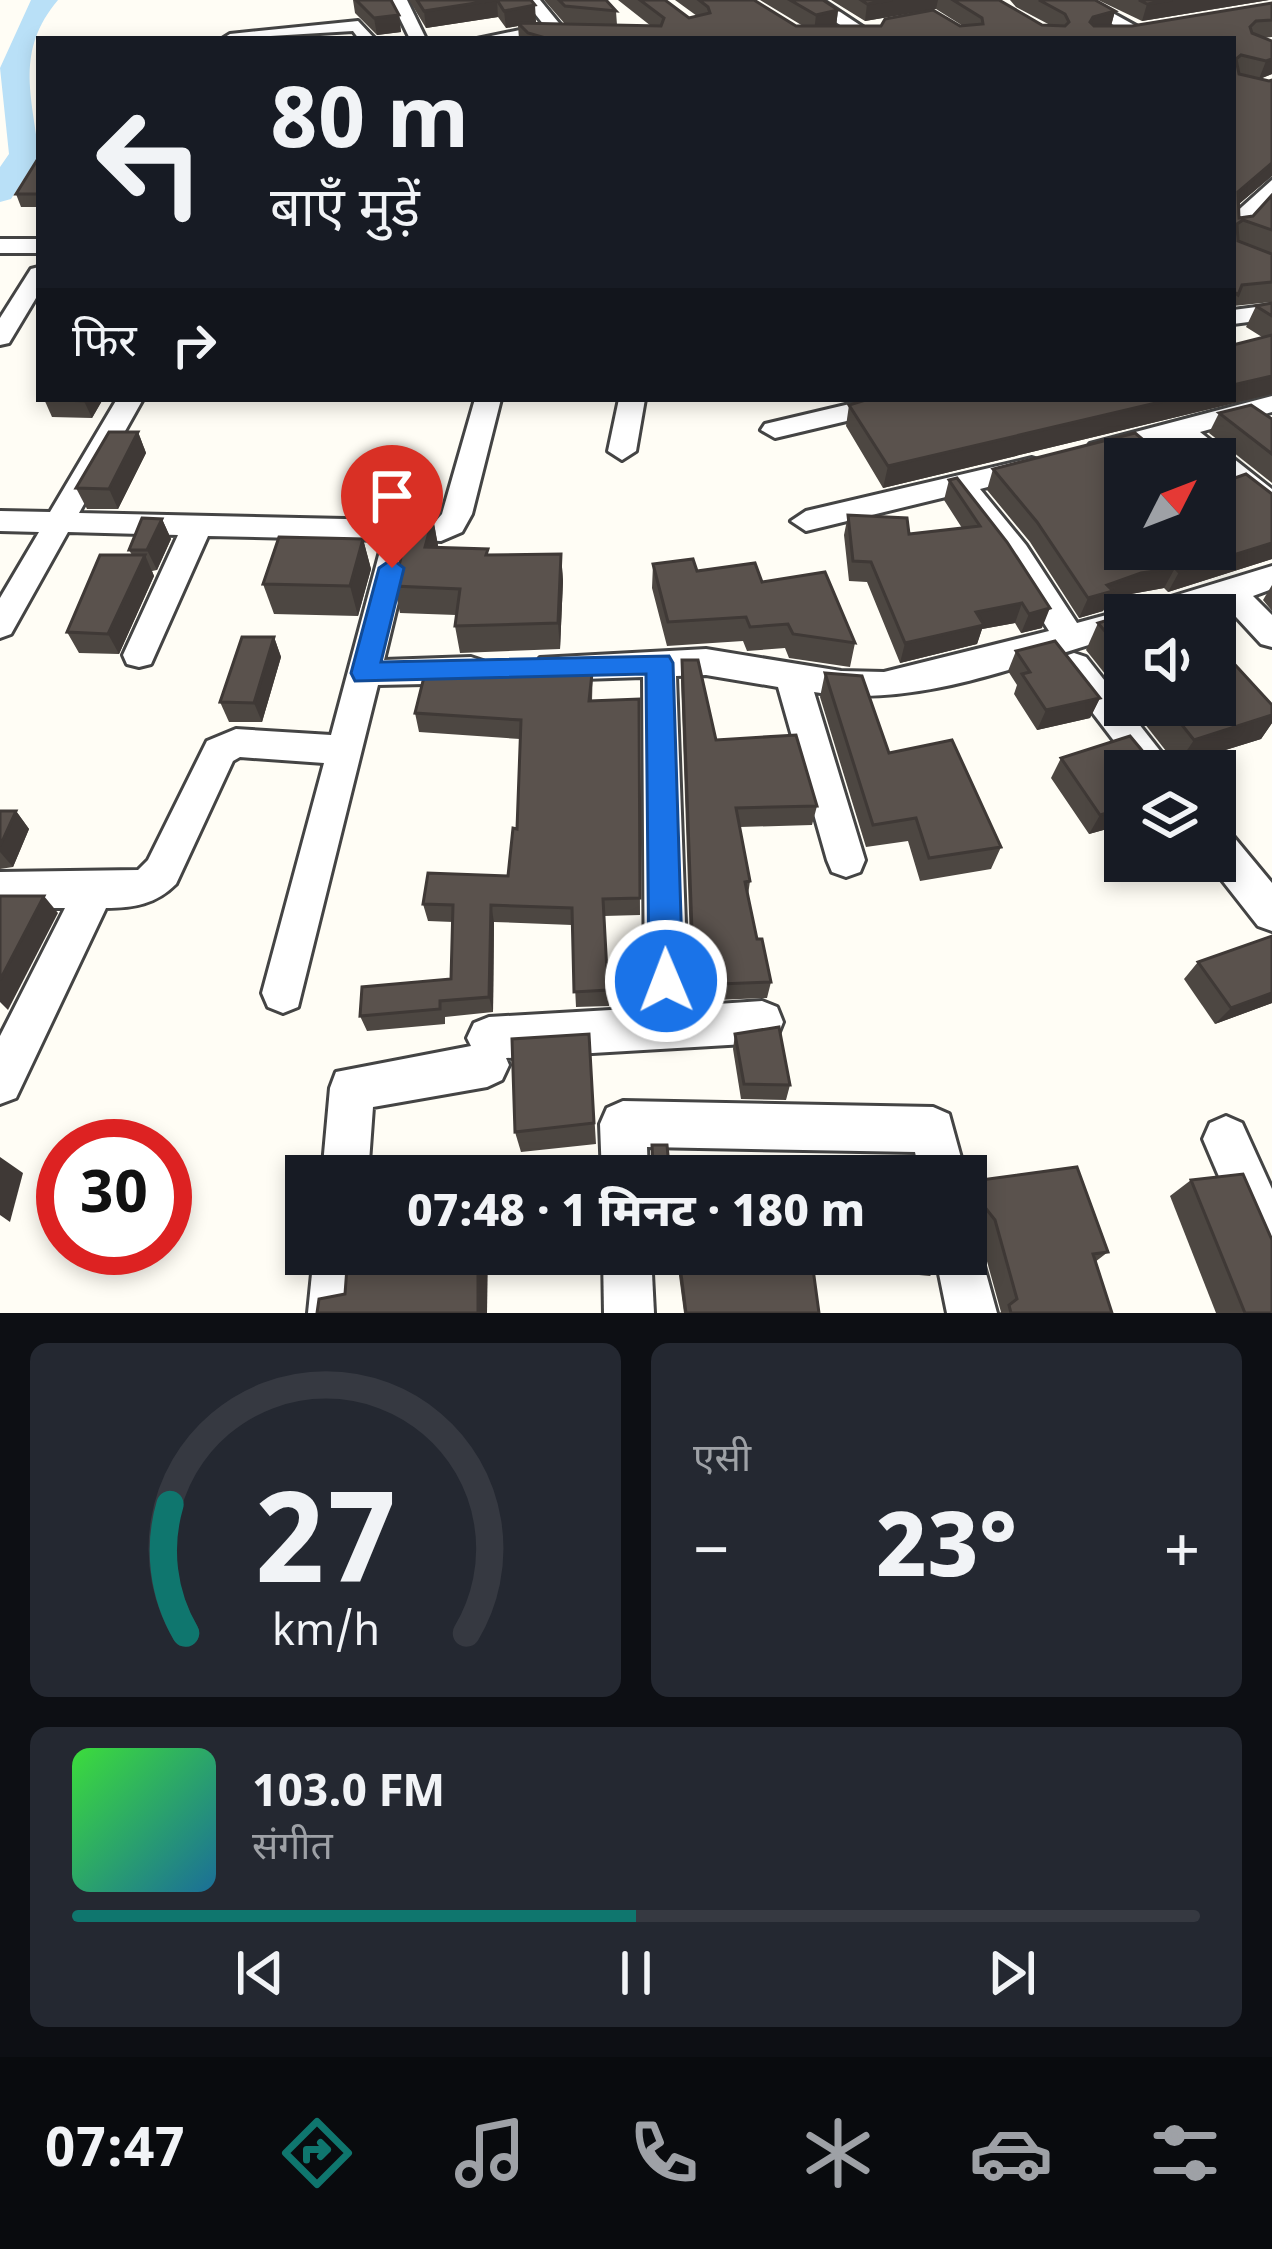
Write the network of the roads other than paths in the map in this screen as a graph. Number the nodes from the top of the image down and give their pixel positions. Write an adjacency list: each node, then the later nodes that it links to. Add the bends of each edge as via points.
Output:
1 (399, 0): 12 (street)
2 (532, 0): 9 (street)
3 (811, 0): 7 (street)
4 (1077, 0): 16 (street, via 1147,30)
5 (340, 2): 8 (street)
6 (619, 15): 15 (street)
7 (872, 32): 10 (street)
8 (363, 33): 11 (street)
9 (564, 34): 13 (street); 14 (street)
10 (841, 35)
11 (296, 36)
12 (417, 36)
13 (532, 36)
14 (610, 36)
15 (632, 36)
16 (1114, 36)
17 (1236, 188): 18 (street)
18 (1269, 194): 19 (street)
19 (1236, 225)
20 (0, 246): 21 (street)
21 (36, 246)
22 (36, 279): 25 (street)
23 (1272, 311): 24 (street)
24 (1236, 317)
25 (0, 338)
26 (128, 402): 38 (street)
27 (487, 402): 40 (street, via 452,525)
28 (631, 402): 33 (street)
29 (892, 402): 31 (street)
30 (1272, 404): 32 (street)
31 (775, 430)
32 (1181, 430): 34 (street); 35 (street)
33 (622, 451)
34 (960, 484): 37 (street); 47 (street, via 1015,553)
35 (1272, 504)
36 (0, 520): 38 (street)
37 (806, 520)
38 (62, 524): 39 (street); 44 (street)
39 (197, 526): 40 (street); 48 (street)
40 (400, 533): 50 (street)
41 (1272, 577): 42 (street)
42 (1231, 592): 43 (street); 46 (street)
43 (1224, 594)
44 (0, 626)
45 (1104, 628): 47 (street)
46 (1272, 635)
47 (1062, 639): 51 (street, via 884,685); 53 (street)
48 (140, 655)
49 (659, 663): 50 (street); 51 (street); 61 (street)
50 (364, 673): 52 (street)
51 (792, 676): 54 (street)
52 (345, 749): 56 (street, via 236,742 220,751 161,872 129,890); 59 (street)
53 (1143, 750)
54 (846, 860)
55 (1236, 868): 58 (street)
56 (96, 887): 57 (street); 62 (street)
57 (0, 890)
58 (1272, 913)
59 (283, 993)
60 (762, 1022): 61 (street)
61 (668, 1027): 64 (street, via 488,1052 352,1088)
62 (0, 1082)
63 (1226, 1139): 67 (street)
64 (347, 1155)
65 (624, 1155): 66 (street, via 623,1124 933,1130)
66 (938, 1155)
67 (1272, 1244)
68 (336, 1275): 71 (street)
69 (628, 1275): 72 (street)
70 (964, 1275): 73 (street)
71 (333, 1313)
72 (629, 1313)
73 (972, 1313)

